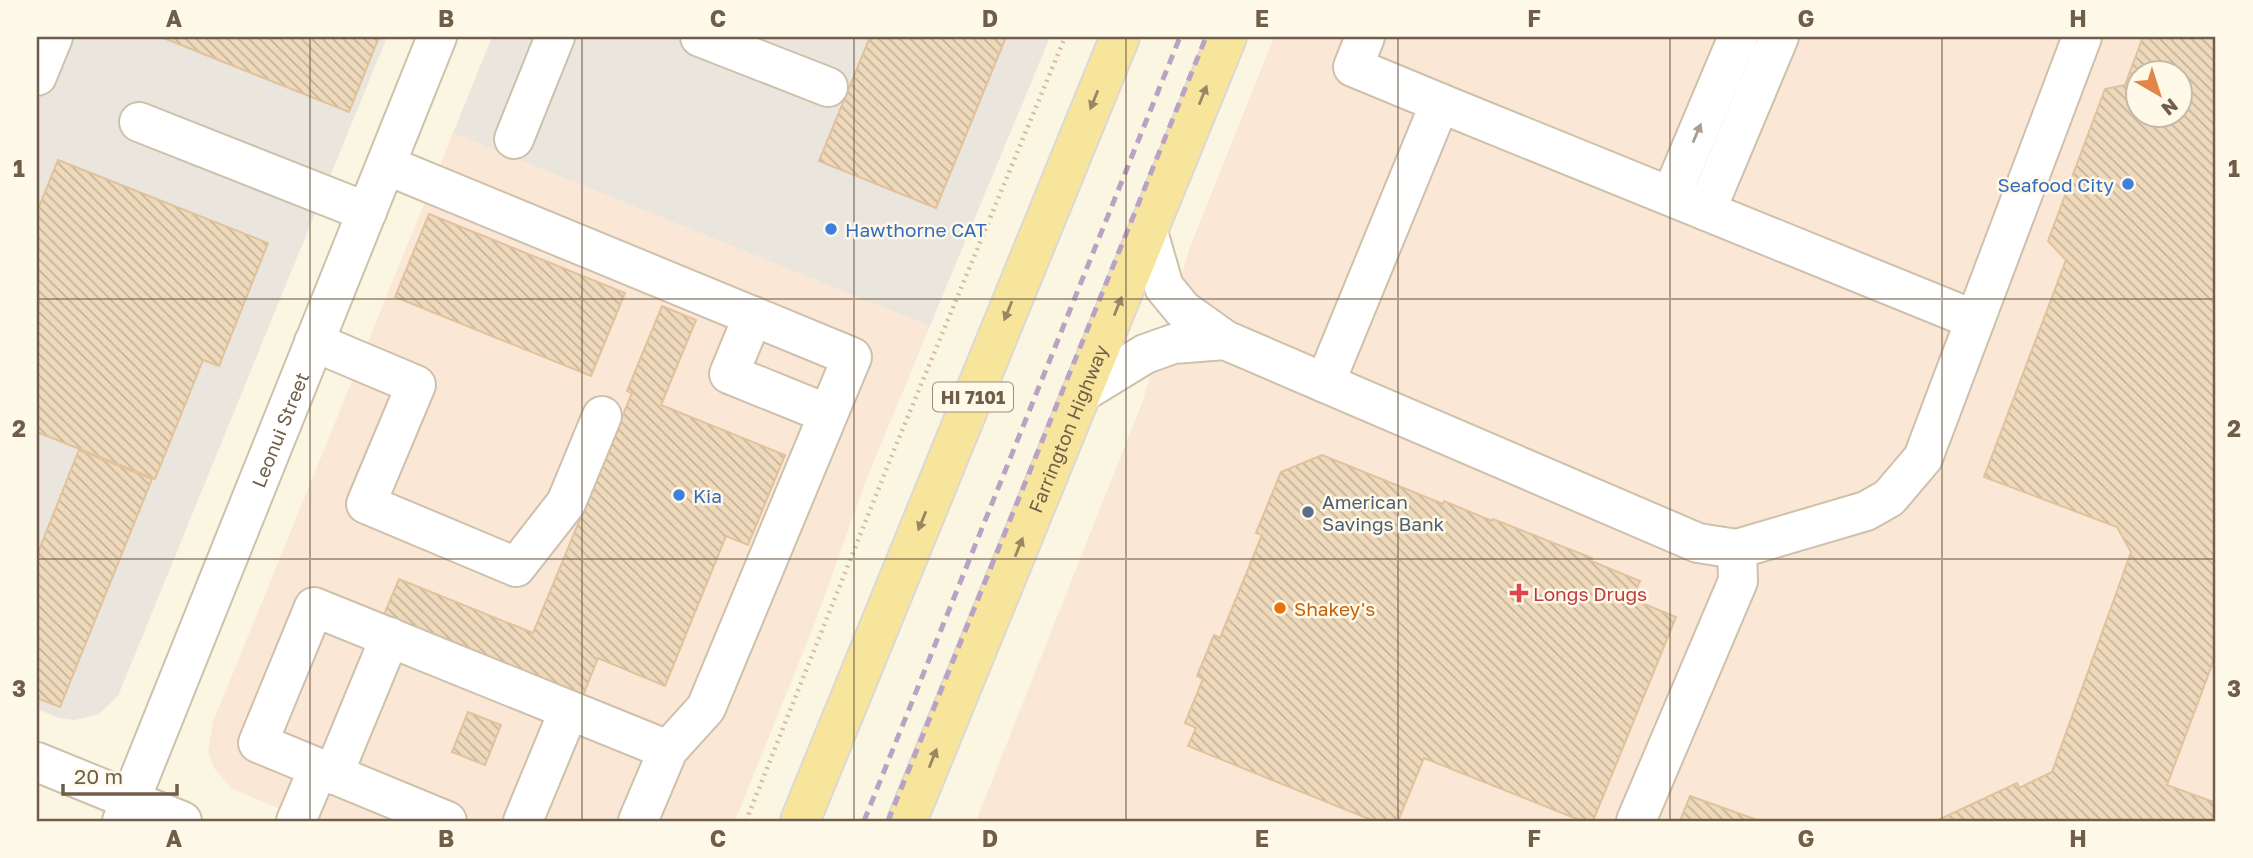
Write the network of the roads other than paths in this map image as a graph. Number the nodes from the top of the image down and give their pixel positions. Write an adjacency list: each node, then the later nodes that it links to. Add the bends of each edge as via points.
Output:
1 (53, 37): 11 (street)
2 (438, 37): 16 (street, Leonui Street)
3 (555, 37): 15 (street)
4 (700, 37): 12 (street)
5 (1120, 37): 41 (main road, HI 7101, one-way to 41)
6 (1227, 37): 20 (main road, Farrington Highway, one-way to 6)
7 (1365, 37): 13 (street, via 1353,67)
8 (1738, 37): 17 (street, one-way to 8)
9 (1779, 37): 18 (street)
10 (2082, 37): 22 (street)
11 (37, 76)
12 (828, 87)
13 (1440, 103): 17 (street); 25 (street)
14 (139, 122): 19 (street)
15 (514, 139)
16 (386, 165): 19 (street, Leonui Street); 21 (street)
17 (1671, 196): 18 (street)
18 (1706, 211): 22 (street)
19 (367, 212): 24 (street, Leonui Street)
20 (1148, 232): 23 (street, via 1164,287 1183,310); 26 (main road, Farrington Highway, one-way to 20)
21 (753, 316): 27 (street, via 730,374); 27 (street, via 852,357)
22 (1975, 320): 29 (street, via 1923,458 1889,498 1866,511)
23 (1225, 340): 25 (street); 26 (street, via 1173,344 1145,354)
24 (314, 342): 28 (street, via 416,385 366,504 516,567 566,503); 35 (street, Leonui Street)
25 (1325, 383): 29 (street, via 1698,543)
26 (1083, 392): 42 (main road, Farrington Highway, one-way to 26)
27 (828, 414): 32 (street, via 706,708)
28 (602, 416)
29 (1737, 549): 43 (street, via 1738,581)
30 (390, 638): 31 (street); 34 (street); 34 (street, via 314,607 257,743)
31 (569, 710): 32 (street); 39 (street)
32 (668, 750): 40 (street)
33 (37, 762): 35 (street)
34 (326, 772): 37 (street); 38 (street)
35 (126, 811): 36 (street)
36 (182, 821)
37 (296, 821)
38 (447, 821)
39 (523, 821)
40 (638, 821)
41 (800, 821)
42 (907, 821)
43 (1636, 821)

